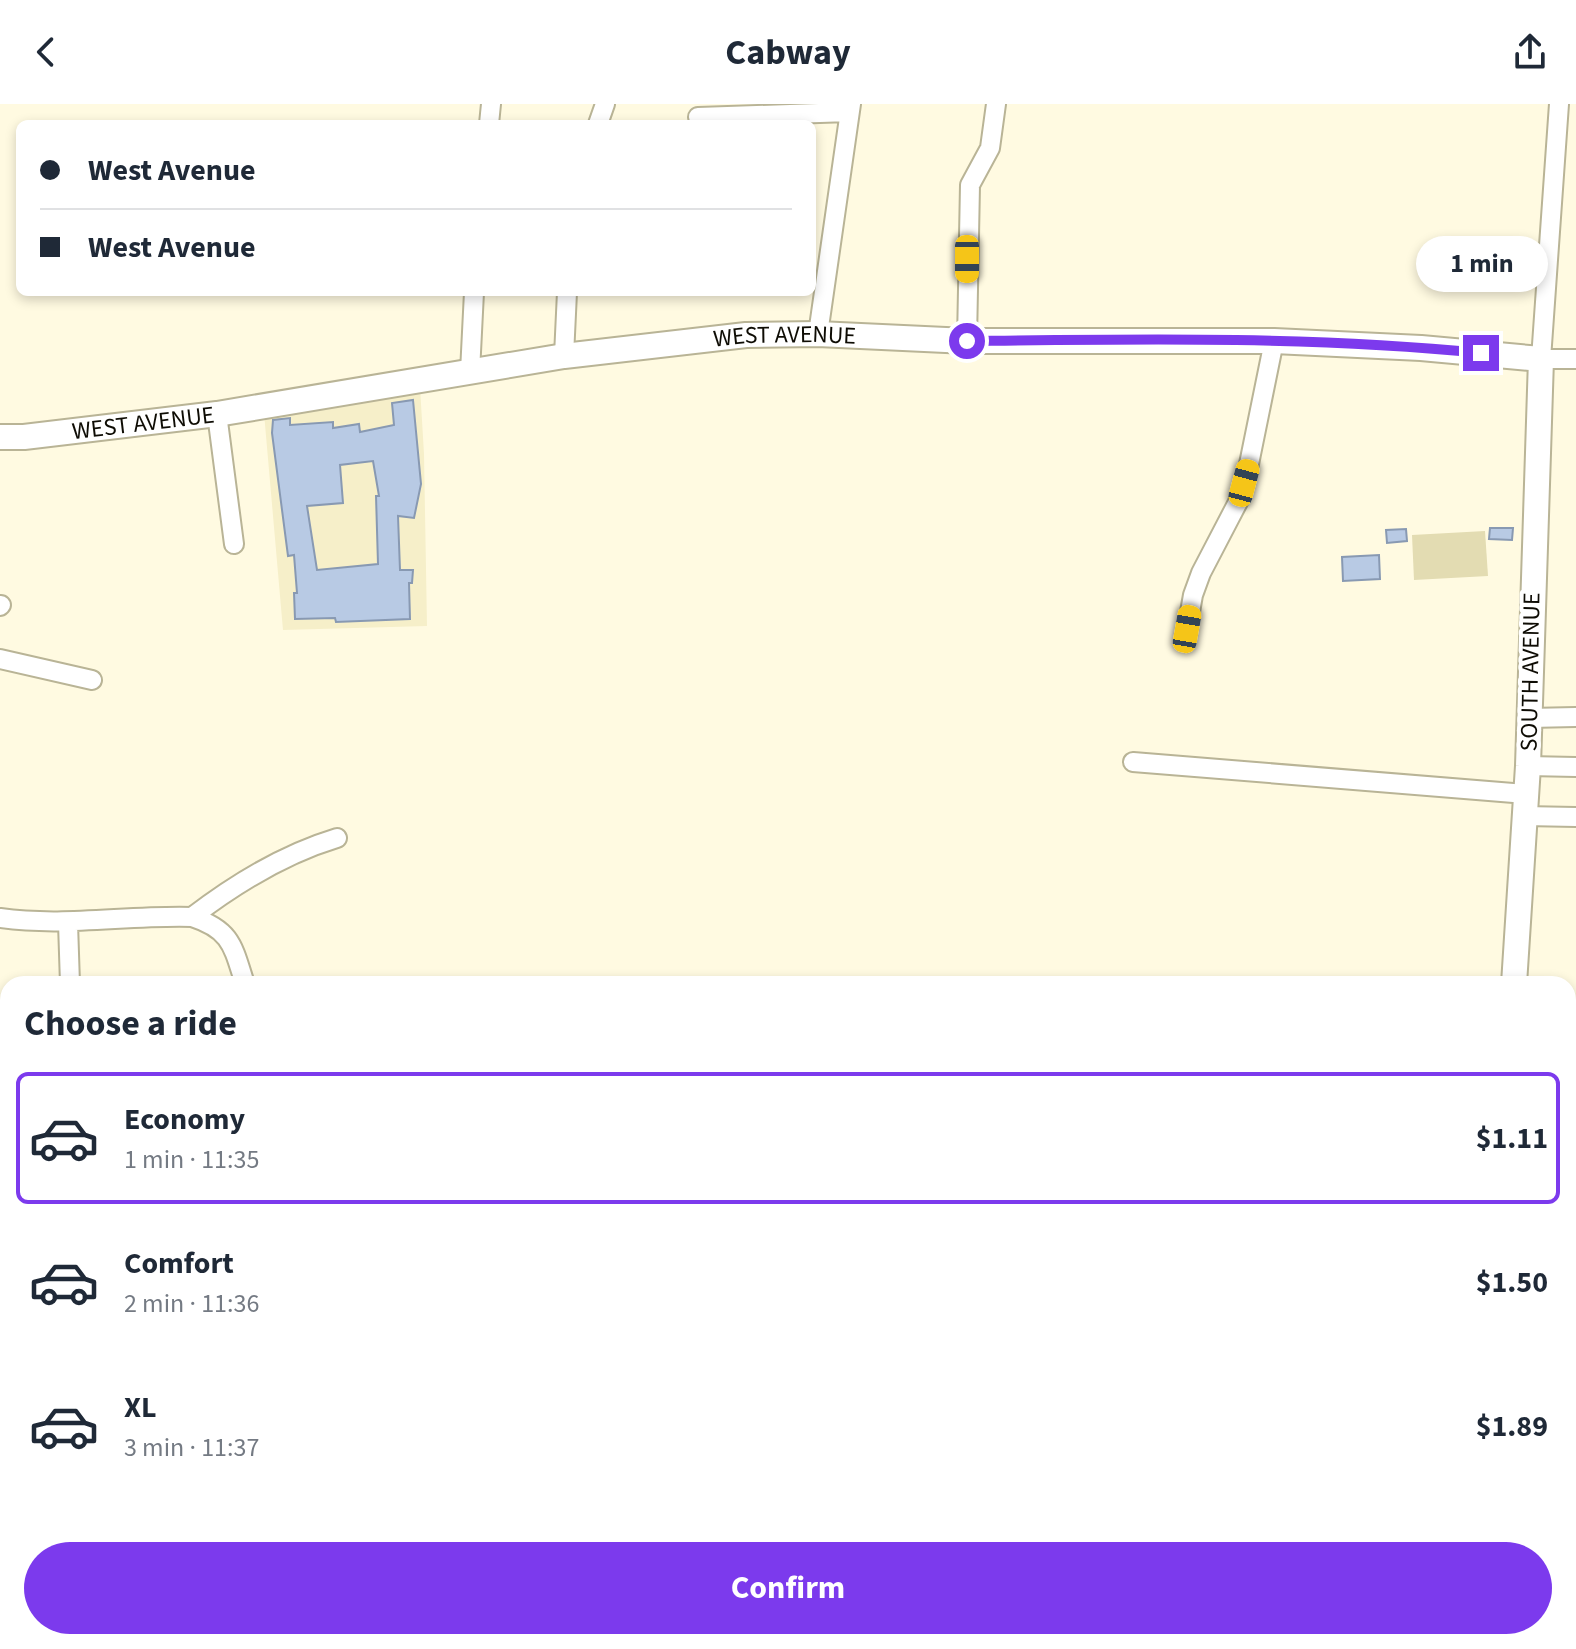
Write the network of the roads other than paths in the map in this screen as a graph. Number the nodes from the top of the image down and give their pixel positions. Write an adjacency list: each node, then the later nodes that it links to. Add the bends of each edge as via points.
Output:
1 (996, 104): 8 (street, via 990,148 970,185)
2 (1559, 104): 11 (street)
3 (850, 108): 4 (street); 7 (street)
4 (698, 117)
5 (474, 296): 13 (street)
6 (567, 296): 10 (street)
7 (818, 334): 8 (street, WEST AVENUE); 10 (street, WEST AVENUE, via 746,335)
8 (967, 341): 9 (street, WEST AVENUE)
9 (1274, 341): 11 (street, WEST AVENUE); 17 (street, via 1238,502 1201,573)
10 (564, 356): 13 (street, WEST AVENUE)
11 (1541, 359): 12 (street, WEST AVENUE); 21 (street, SOUTH AVENUE)
12 (1576, 359)
13 (470, 372): 14 (street, WEST AVENUE)
14 (217, 414): 15 (street, WEST AVENUE); 16 (street)
15 (0, 437)
16 (234, 544)
17 (1187, 629)
18 (0, 659): 19 (street)
19 (92, 680)
20 (1576, 717): 21 (street)
21 (1529, 718): 23 (street, SOUTH AVENUE)
22 (1133, 762): 25 (street)
23 (1528, 766): 24 (street); 25 (street, SOUTH AVENUE)
24 (1576, 767)
25 (1524, 805): 26 (street); 33 (street, SOUTH AVENUE)
26 (1576, 817)
27 (337, 838): 28 (street, via 268,868)
28 (192, 917): 30 (street); 32 (street, via 225,934)
29 (0, 918): 30 (street)
30 (68, 923): 31 (street)
31 (70, 976)
32 (242, 976)
33 (1514, 976)

